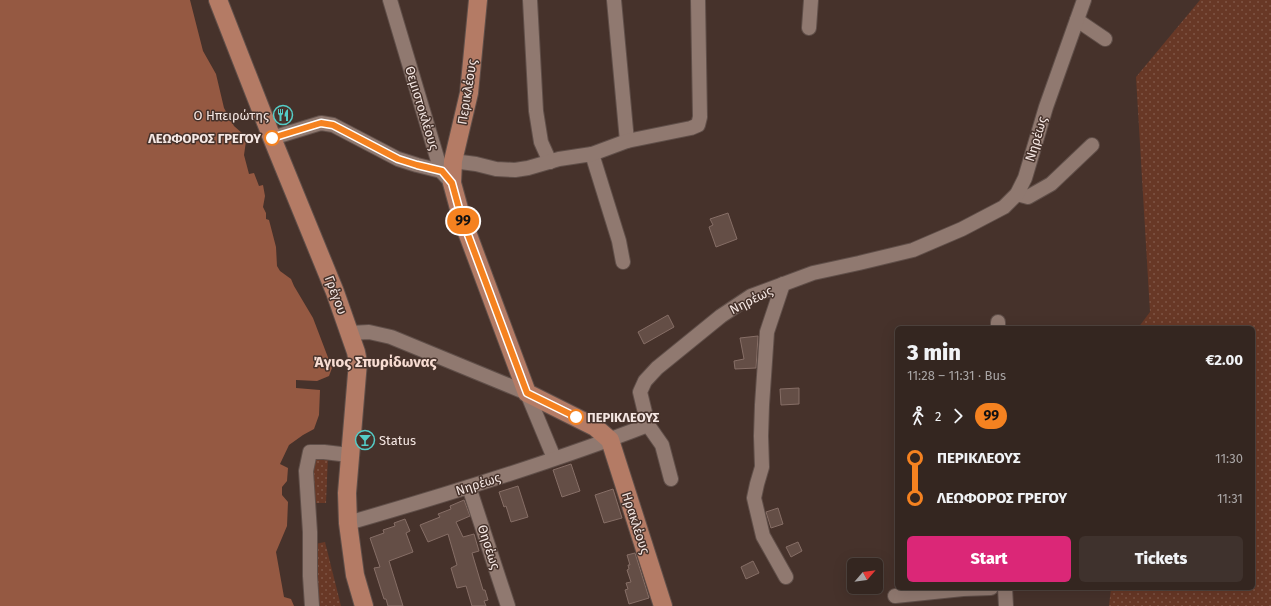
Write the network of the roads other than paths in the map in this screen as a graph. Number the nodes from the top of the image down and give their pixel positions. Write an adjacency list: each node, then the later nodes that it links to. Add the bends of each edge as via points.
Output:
1 (218, 0): 12 (main road, Γρέγου)
2 (390, 0): 17 (street, Θεμιστοκλέους)
3 (478, 0): 17 (main road, Περικλέους, via 469,93)
4 (530, 0): 16 (street, via 536,111 541,142)
5 (614, 0): 13 (street)
6 (698, 0): 13 (street, via 698,125)
7 (811, 0): 10 (street)
8 (1084, 0): 9 (street, Νηρέως)
9 (1077, 20): 11 (street); 18 (street, Νηρέως)
10 (809, 28)
11 (1105, 39)
12 (272, 138): 17 (street, via 321,123 333,125 398,159); 21 (main road, Γρέγου)
13 (627, 141): 15 (street)
14 (1092, 145): 18 (street, via 1051,184 1028,197)
15 (592, 154): 16 (street); 19 (street)
16 (550, 162): 17 (street, via 515,170 476,164)
17 (449, 172): 22 (main road, Θεμιστοκλέους, via 461,216)
18 (1017, 194): 20 (street, Νηρέως, via 1004,207 913,250 813,273)
19 (623, 262)
20 (783, 284): 23 (street, Νηρέως, via 751,296 720,316 657,368 645,381 640,392); 30 (street, via 767,332 761,413 762,467 754,498 763,536)
21 (350, 333): 22 (street, via 369,332 391,337); 25 (main road, Γρέγου, via 358,362)
22 (527, 393): 24 (main road, via 595,427); 26 (street)
23 (648, 425): 24 (street, Νηρέως); 27 (street, via 662,445)
24 (610, 440): 26 (street, Νηρέως); 37 (main road, Ηρακλέους)
25 (349, 455): 29 (main road, Γρέγου); 34 (street, via 310,452 306,471)
26 (554, 458): 28 (street, Νηρέως)
27 (671, 479)
28 (469, 487): 29 (street, Νηρέως); 36 (street, Θησέως)
29 (348, 523): 35 (main road, Γρέγου, via 355,574)
30 (786, 577)
31 (953, 590): 33 (street)
32 (1005, 590): 38 (street)
33 (895, 596)
34 (312, 606)
35 (364, 606)
36 (508, 606)
37 (663, 606)
38 (1006, 606)

